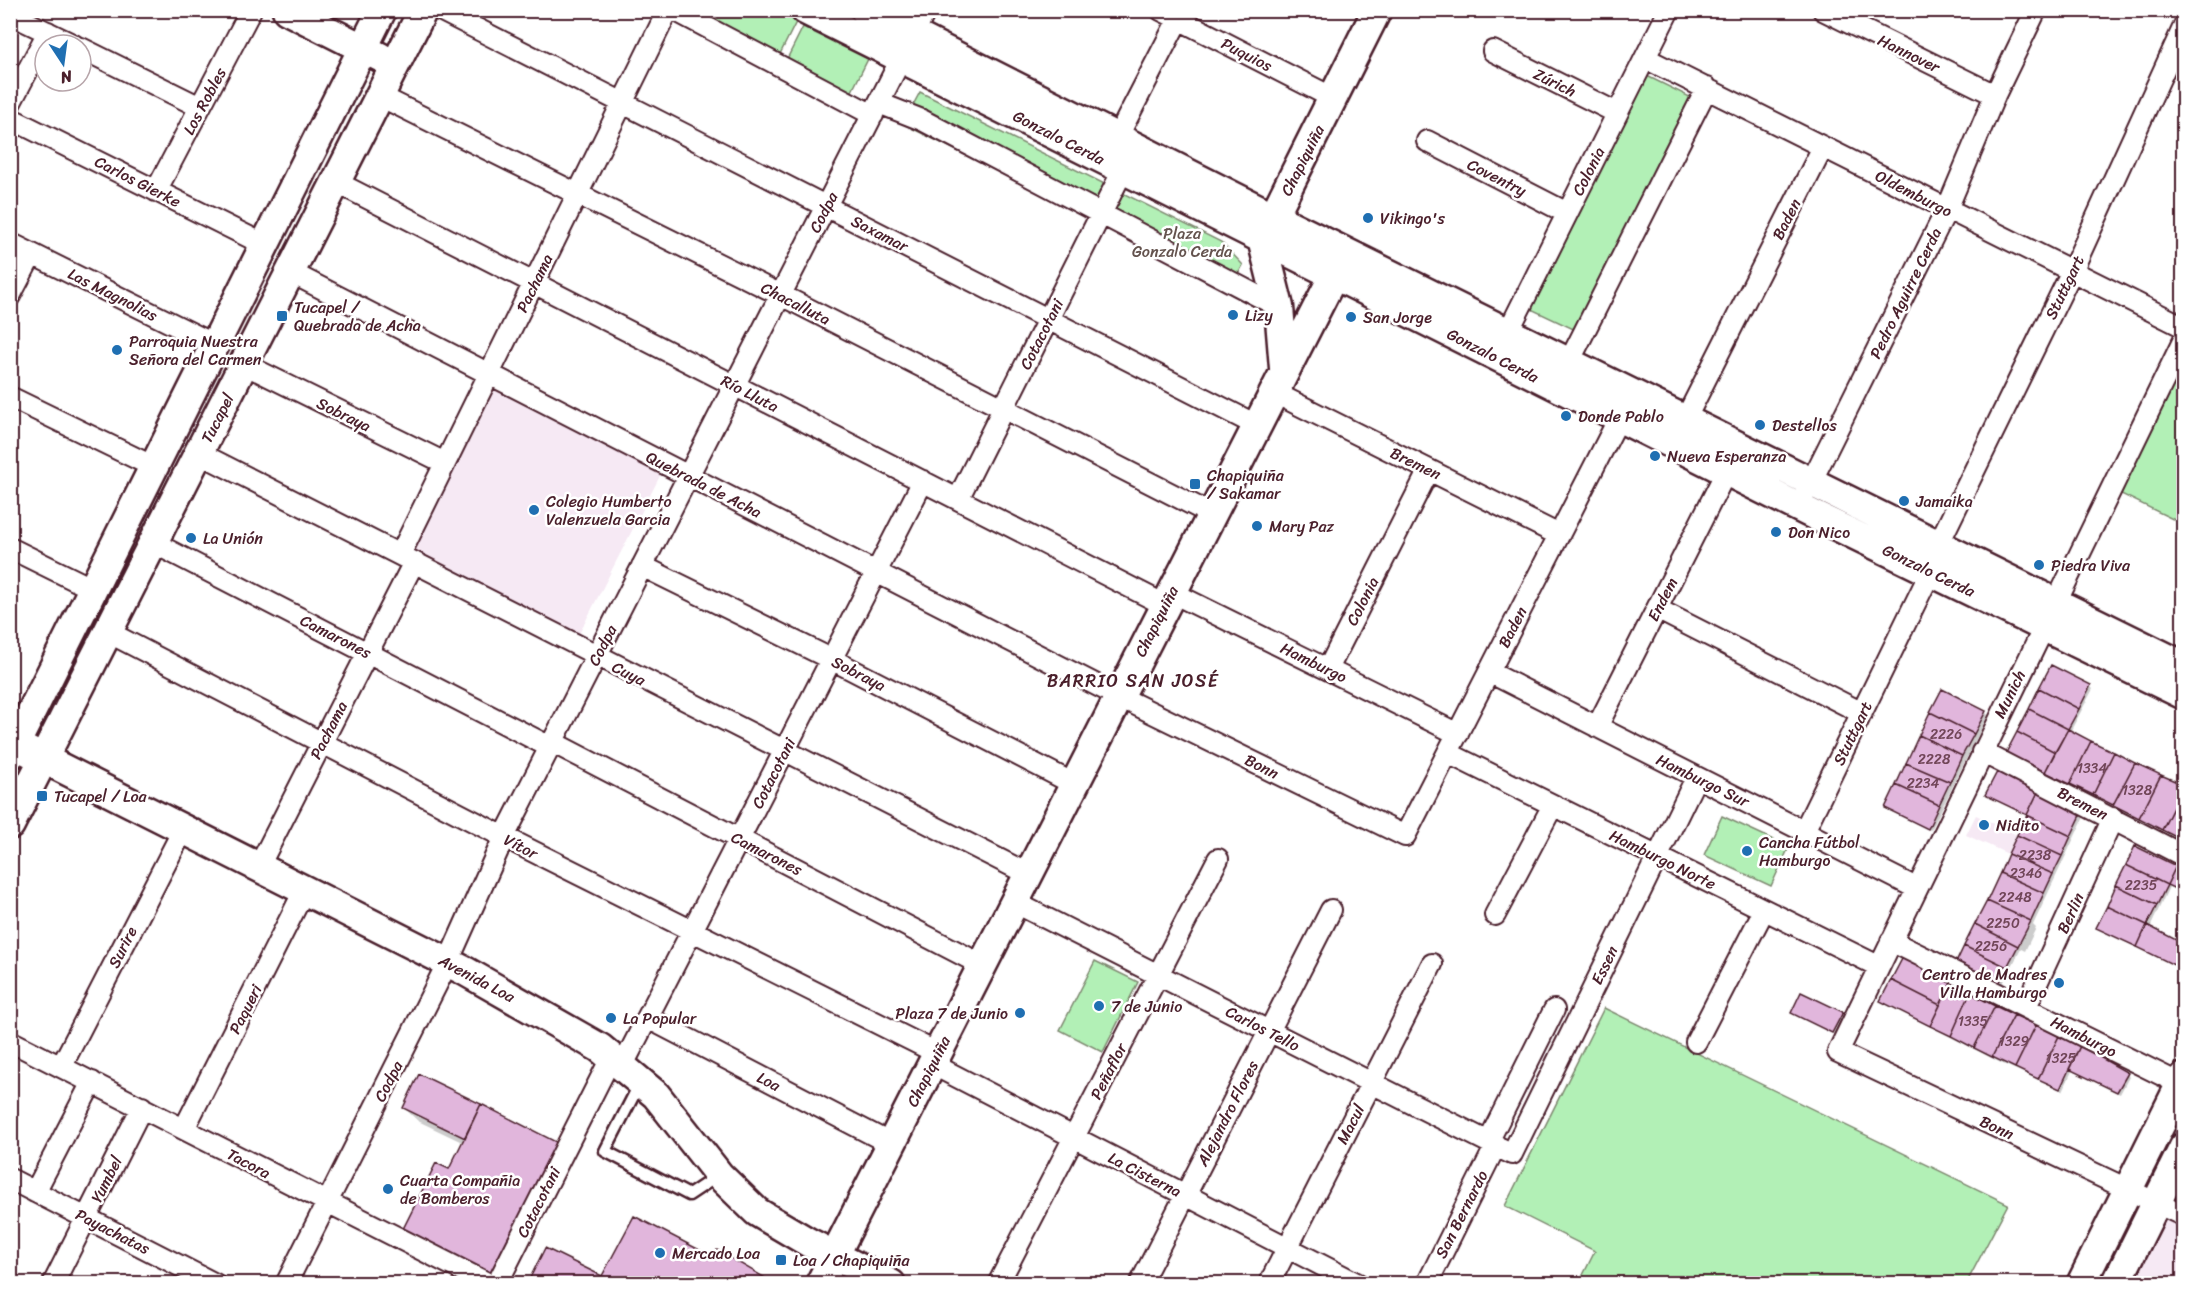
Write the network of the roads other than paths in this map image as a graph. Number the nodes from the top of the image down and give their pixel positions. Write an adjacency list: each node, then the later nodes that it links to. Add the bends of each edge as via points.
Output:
1 (251, 10): 30 (street, Los Robles)
2 (287, 10): 19 (street)
3 (382, 10): 19 (street, Tucapel)
4 (423, 10): 23 (street, Tucapel)
5 (440, 10): 28 (street, Saxamar)
6 (668, 10): 28 (street, Pachama)
7 (674, 10): 31 (street)
8 (805, 10): 18 (street, Gonzalo Cerda)
9 (865, 10): 18 (street, Gonzalo Cerda)
10 (1377, 10): 27 (street, Chapiquiña)
11 (1823, 10): 25 (street, Hannover)
12 (2036, 10): 25 (street, Pedro Aguirre Cerda)
13 (1665, 12): 22 (street, Colonia)
14 (1174, 13): 27 (street, Puquios); 34 (street)
15 (10, 14): 17 (street)
16 (2184, 26): 49 (street, Stuttgart)
17 (48, 32): 29 (street)
18 (914, 35): 31 (street, Codpa); 34 (street, Gonzalo Cerda); 37 (street, Gonzalo Cerda)
19 (363, 49): 23 (street); 47 (street, Tucapel)
20 (1493, 51): 32 (street, Zúrich)
21 (93, 54): 30 (street)
22 (1645, 58): 24 (street, Oldemburgo); 32 (street, Colonia)
23 (395, 65): 26 (street, Tucapel)
24 (1707, 88): 36 (street, Oldemburgo); 61 (street)
25 (1995, 95): 42 (street, Pedro Aguirre Cerda)
26 (380, 96): 38 (street, Tucapel); 40 (street, Chacalluta)
27 (1333, 98): 45 (street, Chapiquiña)
28 (623, 103): 40 (street, Pachama); 41 (street, Saxamar)
29 (10, 104)
30 (200, 107): 39 (street, Los Robles)
31 (876, 109): 41 (street, Codpa); 44 (street, via 922,120)
32 (1617, 113): 43 (street, Colonia)
33 (10, 118): 39 (street, Carlos Gierke)
34 (1117, 138): 45 (street, Gonzalo Cerda)
35 (1426, 141): 43 (street, Coventry)
36 (1823, 147): 42 (street, Oldemburgo); 69 (street, Baden)
37 (1123, 170): 44 (street, Cotacotani); 45 (street, Gonzalo Cerda)
38 (336, 182): 50 (street, Tucapel); 52 (street, Río Lluta)
39 (156, 191): 47 (street, Carlos Gierke)
40 (578, 194): 52 (street, Pachama); 53 (street, Chacalluta)
41 (826, 206): 53 (street, Codpa); 56 (street, Saxamar)
42 (1947, 209): 49 (street, Oldemburgo); 78 (street, Pedro Aguirre Cerda)
43 (1568, 213): 58 (street, Colonia)
44 (1101, 214): 55 (street); 56 (street, Cotacotani)
45 (1268, 228): 51 (street, Gonzalo Cerda); 55 (street); 58 (street, Gonzalo Cerda)
46 (10, 243): 48 (street, Las Magnolias)
47 (265, 245): 60 (street, Tucapel)
48 (32, 254): 54 (street); 60 (street, Las Magnolias)
49 (2072, 271): 57 (street, Oldemburgo); 85 (street, Stuttgart)
50 (290, 272): 62 (street, Tucapel); 63 (street, Quebrada de Acha)
51 (1334, 275): 64 (street, Chapiquiña); 68 (street, Gonzalo Cerda)
52 (534, 283): 63 (street, Pachama); 65 (street, Río Lluta)
53 (781, 295): 65 (street, Codpa); 67 (street, Chacalluta)
54 (10, 296)
55 (1280, 307): 64 (street)
56 (1048, 319): 67 (street, Cotacotani); 70 (street, Saxamar)
57 (2184, 327)
58 (1508, 332): 61 (street, Gonzalo Cerda)
59 (2184, 339): 92 (street, Munich)
60 (215, 345): 73 (street, Tucapel)
61 (1569, 362): 69 (street, Gonzalo Cerda)
62 (244, 364): 71 (street, Tucapel); 72 (street, Sobraya)
63 (489, 374): 72 (street, Pachama); 76 (street, Quebrada de Acha)
64 (1278, 381): 70 (street, Chapiquiña); 74 (street, Bremen)
65 (735, 386): 76 (street, Codpa); 77 (street, Río Lluta)
66 (10, 397): 73 (street)
67 (1003, 408): 79 (street, Cotacotani); 81 (street, Chacalluta)
68 (1619, 418): 75 (street, Gonzalo Cerda); 82 (street, Baden)
69 (1685, 420): 78 (street, Gonzalo Cerda)
70 (1256, 425): 81 (street, Chapiquiña)
71 (199, 453): 83 (street, Tucapel); 86 (street, Cuya)
72 (445, 463): 86 (street, Pachama)
73 (154, 467): 89 (street, Tucapel)
74 (1429, 470): 82 (street, Bremen); 97 (street, Colonia)
75 (1726, 472): 80 (street, Gonzalo Cerda); 91 (street, Endem)
76 (688, 476): 87 (street, Codpa); 88 (street, Quebrada de Acha)
77 (923, 481): 79 (street, Río Lluta); 88 (street, Cotacotani)
78 (1811, 482): 80 (street, Pedro Aguirre Cerda); 85 (street, Gonzalo Cerda)
79 (958, 499): 90 (street, Río Lluta)
80 (1798, 507): 85 (street, Gonzalo Cerda)
81 (1210, 514): 90 (street, Chapiquiña)
82 (1559, 535): 98 (street, Baden)
83 (154, 543): 93 (street, Tucapel); 94 (street, Camarones)
84 (10, 548): 89 (street)
85 (1934, 558): 92 (street, Gonzalo Cerda); 101 (street, Stuttgart)
86 (407, 559): 94 (street, Pachama); 95 (street, Cuya)
87 (642, 567): 95 (street, Codpa); 96 (street, Sobraya)
88 (876, 572): 96 (street, Cotacotani); 100 (street, Quebrada de Acha)
89 (93, 589): 106 (street, Tucapel)
90 (1168, 598): 97 (street, Hamburgo); 100 (street, Chapiquiña)
91 (1657, 609): 101 (street); 102 (street, Endem)
92 (2048, 613): 99 (street, Gonzalo Cerda); 108 (street, Munich)
93 (108, 632): 104 (street, Vítor); 110 (street, Tucapel)
94 (368, 652): 104 (street, Pachama); 105 (street, Camarones)
95 (596, 656): 105 (street, Codpa); 107 (street, Cuya)
96 (831, 659): 107 (street, Cotacotani); 112 (street, Sobraya)
97 (1328, 669): 103 (street, Hamburgo)
98 (1489, 672): 102 (street, Hamburgo Sur); 103 (street, Baden)
99 (2181, 680)
100 (1118, 696): 112 (street, Chapiquiña); 118 (street, Bonn)
101 (1862, 713): 117 (street, Stuttgart)
102 (1597, 727): 111 (street, Hamburgo Sur)
103 (1458, 734): 109 (street, Baden)
104 (322, 742): 119 (street, Vítor); 124 (street, Pachama)
105 (551, 745): 119 (street, Codpa); 120 (street, Camarones)
106 (12, 747): 110 (street, Avenida Loa)
107 (784, 751): 120 (street, Cotacotani); 125 (street, Cuya)
108 (1982, 752): 114 (street, Bremen); 126 (street, Munich)
109 (1448, 753): 113 (street, Hamburgo Norte); 118 (street, Baden)
110 (45, 759): 115 (street, Tucapel); 116 (street, Avenida Loa)
111 (1696, 778): 117 (street, Hamburgo Sur); 121 (street, Essen)
112 (1074, 784): 125 (street, Chapiquiña)
113 (1553, 805): 121 (street, Hamburgo Norte); 131 (street)
114 (2113, 818): 122 (street, Bremen); 139 (street, Berlin)
115 (10, 825)
116 (184, 828): 124 (street, Avenida Loa); 147 (street, Surire)
117 (1804, 831): 126 (street, Hamburgo Sur)
118 (1405, 836)
119 (504, 837): 132 (street, Vítor); 134 (street, Codpa)
120 (739, 839): 132 (street, Cotacotani); 136 (street, Camarones)
121 (1657, 856): 130 (street, Hamburgo Norte); 156 (street, Essen)
122 (2184, 856)
123 (1218, 859): 138 (street, Peñaflor)
124 (259, 866): 127 (street, Avenida Loa)
125 (1028, 874): 128 (street, Chapiquiña)
126 (1916, 888): 133 (street, Munich)
127 (305, 890): 134 (street, Avenida Loa); 153 (street, Paqueri)
128 (1014, 902): 136 (street, Chapiquiña); 138 (street, Carlos Tello)
129 (1331, 910): 142 (street, Alejandro Flores)
130 (1764, 910): 137 (street, Hamburgo Norte); 144 (street)
131 (1495, 915)
132 (692, 931): 141 (street, Cotacotani); 146 (street, Vítor)
133 (1891, 941): 137 (street, Munich); 139 (street, Hamburgo)
134 (448, 963): 148 (street, Avenida Loa, via 541,1012); 164 (street, Codpa)
135 (1432, 964): 151 (street, Macul)
136 (982, 965): 146 (street, Chapiquiña)
137 (1878, 966): 145 (street, Munich)
138 (1158, 975): 142 (street, Carlos Tello); 154 (street, Peñaflor)
139 (2026, 1007): 149 (street, Hamburgo)
140 (1554, 1010): 156 (street, San Bernardo)
141 (648, 1018): 148 (street, Cotacotani); 155 (street, Loa)
142 (1269, 1031): 151 (street, Carlos Tello); 162 (street, Alejandro Flores)
143 (10, 1041): 147 (street, Tacora)
144 (1696, 1042)
145 (1838, 1052): 160 (street, Bonn)
146 (934, 1059): 154 (street, La Cisterna); 155 (street, Chapiquiña)
147 (61, 1067): 150 (street, Tacora)
148 (625, 1067): 158 (street, Avenida Loa, via 669,1109); 158 (lane, via 605,1151 689,1195); 173 (street, Cotacotani)
149 (2182, 1081): 160 (street)
150 (92, 1082): 152 (street, Tacora); 161 (street)
151 (1371, 1083): 156 (street, Carlos Tello); 167 (street, Macul)
152 (142, 1107): 153 (street, Tacora); 166 (street, Yumbel)
153 (184, 1129): 164 (street, Tacora)
154 (1074, 1138): 162 (street, La Cisterna); 176 (street, Peñaflor)
155 (891, 1144): 168 (street, Chapiquiña)
156 (1499, 1147): 180 (street, San Bernardo)
157 (2184, 1147): 163 (street)
158 (719, 1176): 168 (street, Avenida Loa, via 742,1200 772,1222)
159 (10, 1179): 161 (street, Payachatas)
160 (2128, 1189): 163 (street, Bonn); 181 (street)
161 (35, 1192): 166 (street, Payachatas)
162 (1185, 1195): 167 (street, La Cisterna); 177 (street, Alejandro Flores)
163 (2156, 1202): 165 (street, Bonn); 182 (street)
164 (326, 1203): 171 (street, Codpa); 172 (street, Tacora)
165 (2184, 1216)
166 (86, 1218): 169 (street, Yumbel); 170 (street, Payachatas)
167 (1287, 1247): 178 (street, Macul); 179 (street, La Cisterna)
168 (835, 1255): 174 (street, Chapiquiña); 175 (street, Avenida Loa)
169 (53, 1284)
170 (215, 1284)
171 (286, 1284)
172 (489, 1284)
173 (497, 1284)
174 (820, 1284)
175 (891, 1284)
176 (998, 1284)
177 (1140, 1284)
178 (1269, 1284)
179 (1358, 1284)
180 (1427, 1284)
181 (2081, 1284)
182 (2116, 1284)

